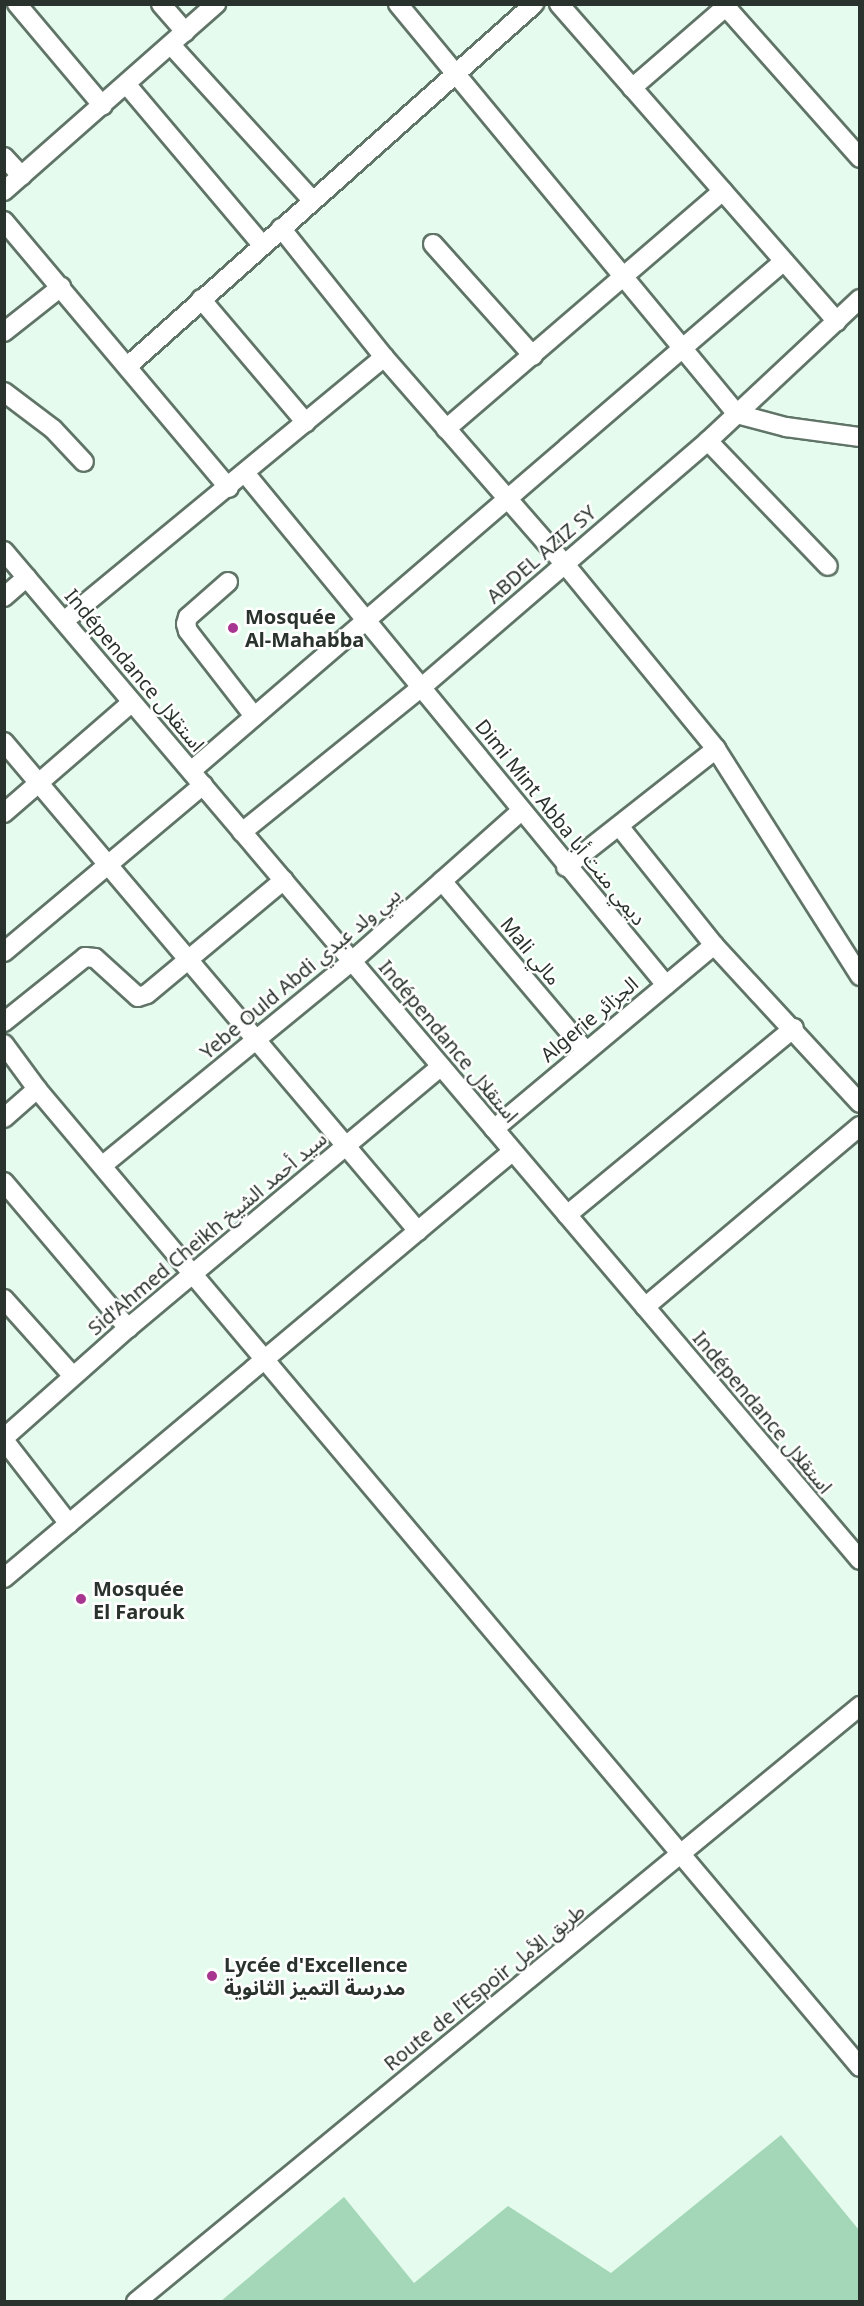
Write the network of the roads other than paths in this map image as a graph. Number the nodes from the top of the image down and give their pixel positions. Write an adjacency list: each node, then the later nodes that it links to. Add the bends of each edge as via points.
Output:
1 (17, 4): 13 (street)
2 (161, 4): 8 (street)
3 (216, 4): 8 (street)
4 (398, 4): 10 (street)
5 (534, 4): 10 (street)
6 (565, 6): 12 (street)
7 (728, 6): 12 (street); 15 (street)
8 (185, 32): 9 (street)
9 (171, 45): 11 (street); 19 (street)
10 (457, 72): 19 (street); 25 (street)
11 (127, 85): 13 (street); 23 (street)
12 (632, 88): 18 (street)
13 (103, 106): 16 (street)
14 (4, 157): 16 (street)
15 (860, 158)
16 (21, 176): 17 (street)
17 (4, 191)
18 (723, 191): 24 (street); 25 (street)
19 (312, 200): 21 (street)
20 (4, 221): 26 (street)
21 (281, 228): 23 (street); 33 (street)
22 (433, 244): 32 (street)
23 (262, 245): 28 (street)
24 (784, 261): 29 (street); 31 (street)
25 (626, 277): 31 (street); 32 (street)
26 (61, 287): 30 (street); 34 (street)
27 (860, 299): 29 (street, ABDEL AZIZ SY)
28 (201, 300): 34 (street); 37 (street)
29 (837, 321): 36 (street, ABDEL AZIZ SY)
30 (4, 332)
31 (686, 350): 36 (street); 44 (street)
32 (533, 356): 38 (street)
33 (384, 357): 37 (street); 38 (street)
34 (129, 364): 43 (street)
35 (4, 392): 41 (street, via 52,429)
36 (737, 414): 39 (street, via 786,427); 40 (street, ABDEL AZIZ SY)
37 (306, 423): 42 (street)
38 (446, 429): 44 (street)
39 (860, 437)
40 (708, 441): 46 (street, ABDEL AZIZ SY); 47 (street)
41 (84, 462)
42 (245, 473): 43 (street); 51 (street, Dimi Mint Abba ديمي منت أبا)
43 (229, 488): 52 (street)
44 (507, 496): 46 (street); 51 (street)
45 (4, 551): 48 (street, Indépendance استقلال)
46 (564, 563): 53 (street, ABDEL AZIZ SY); 57 (street)
47 (828, 566)
48 (27, 577): 50 (street); 52 (street, Indépendance استقلال)
49 (228, 582): 55 (street, via 186,624)
50 (4, 597)
51 (366, 620): 53 (street, Dimi Mint Abba ديمي منت أبا); 55 (street)
52 (64, 621): 54 (street, Indépendance استقلال)
53 (422, 687): 60 (street, Dimi Mint Abba ديمي منت أبا); 63 (street, ABDEL AZIZ SY)
54 (132, 702): 58 (street, Indépendance استقلال); 59 (street)
55 (254, 716): 58 (street)
56 (4, 742): 59 (street)
57 (716, 749): 62 (street); 72 (street)
58 (197, 778): 63 (street, Indépendance استقلال); 64 (street)
59 (40, 785): 61 (street); 64 (street)
60 (521, 811): 65 (street, Dimi Mint Abba ديمي منت أبا); 67 (street, Yebe Ould Abdi يبي ولد عبدي)
61 (4, 813)
62 (619, 826): 65 (street); 68 (street)
63 (242, 832): 66 (street, Indépendance استقلال)
64 (108, 865): 69 (street); 70 (street)
65 (566, 867): 73 (street, Dimi Mint Abba ديمي منت أبا)
66 (284, 880): 70 (street); 71 (street, Indépendance استقلال)
67 (442, 881): 71 (street, Yebe Ould Abdi يبي ولد عبدي); 78 (street, Mali مالي)
68 (714, 945): 73 (street, Algerie الجزائر); 75 (street)
69 (4, 952)
70 (190, 960): 74 (street, via 138,997 95,958 85,957); 76 (street)
71 (352, 961): 76 (street, Yebe Ould Abdi يبي ولد عبدي); 79 (street, Indépendance استقلال)
72 (859, 974)
73 (666, 985): 78 (street, Algerie الجزائر)
74 (4, 1022)
75 (794, 1028): 81 (street); 89 (street)
76 (259, 1039): 85 (street); 87 (street, Yebe Ould Abdi يبي ولد عبدي)
77 (4, 1044): 80 (street)
78 (585, 1050): 84 (street, Algerie الجزائر)
79 (441, 1066): 84 (street, Indépendance استقلال); 85 (street, Sid'Ahmed Cheikh سيد أحمد الشيخ)
80 (37, 1089): 82 (street); 87 (street)
81 (860, 1103)
82 (4, 1118)
83 (860, 1126): 93 (street)
84 (494, 1129): 86 (street, Indépendance استقلال)
85 (348, 1146): 90 (street); 91 (street, Sid'Ahmed Cheikh سيد أحمد الشيخ)
86 (513, 1151): 89 (street, Indépendance استقلال); 90 (street)
87 (103, 1165): 91 (street)
88 (4, 1182): 94 (street)
89 (567, 1215): 93 (street, Indépendance استقلال)
90 (418, 1230): 95 (street)
91 (194, 1273): 94 (street, Sid'Ahmed Cheikh سيد أحمد الشيخ); 95 (street)
92 (4, 1299): 96 (street)
93 (645, 1307): 99 (street, Indépendance استقلال)
94 (128, 1328): 96 (street, Sid'Ahmed Cheikh سيد أحمد الشيخ)
95 (263, 1359): 98 (street); 102 (street)
96 (72, 1375): 97 (street, Sid'Ahmed Cheikh سيد أحمد الشيخ)
97 (4, 1439): 98 (street)
98 (69, 1524): 100 (street)
99 (860, 1560)
100 (4, 1578)
101 (860, 1706): 102 (street, Route de l’Espoir طريق الأمل)
102 (682, 1853): 103 (street); 104 (street, Route de l’Espoir طريق الأمل)
103 (860, 2067)
104 (136, 2301)

